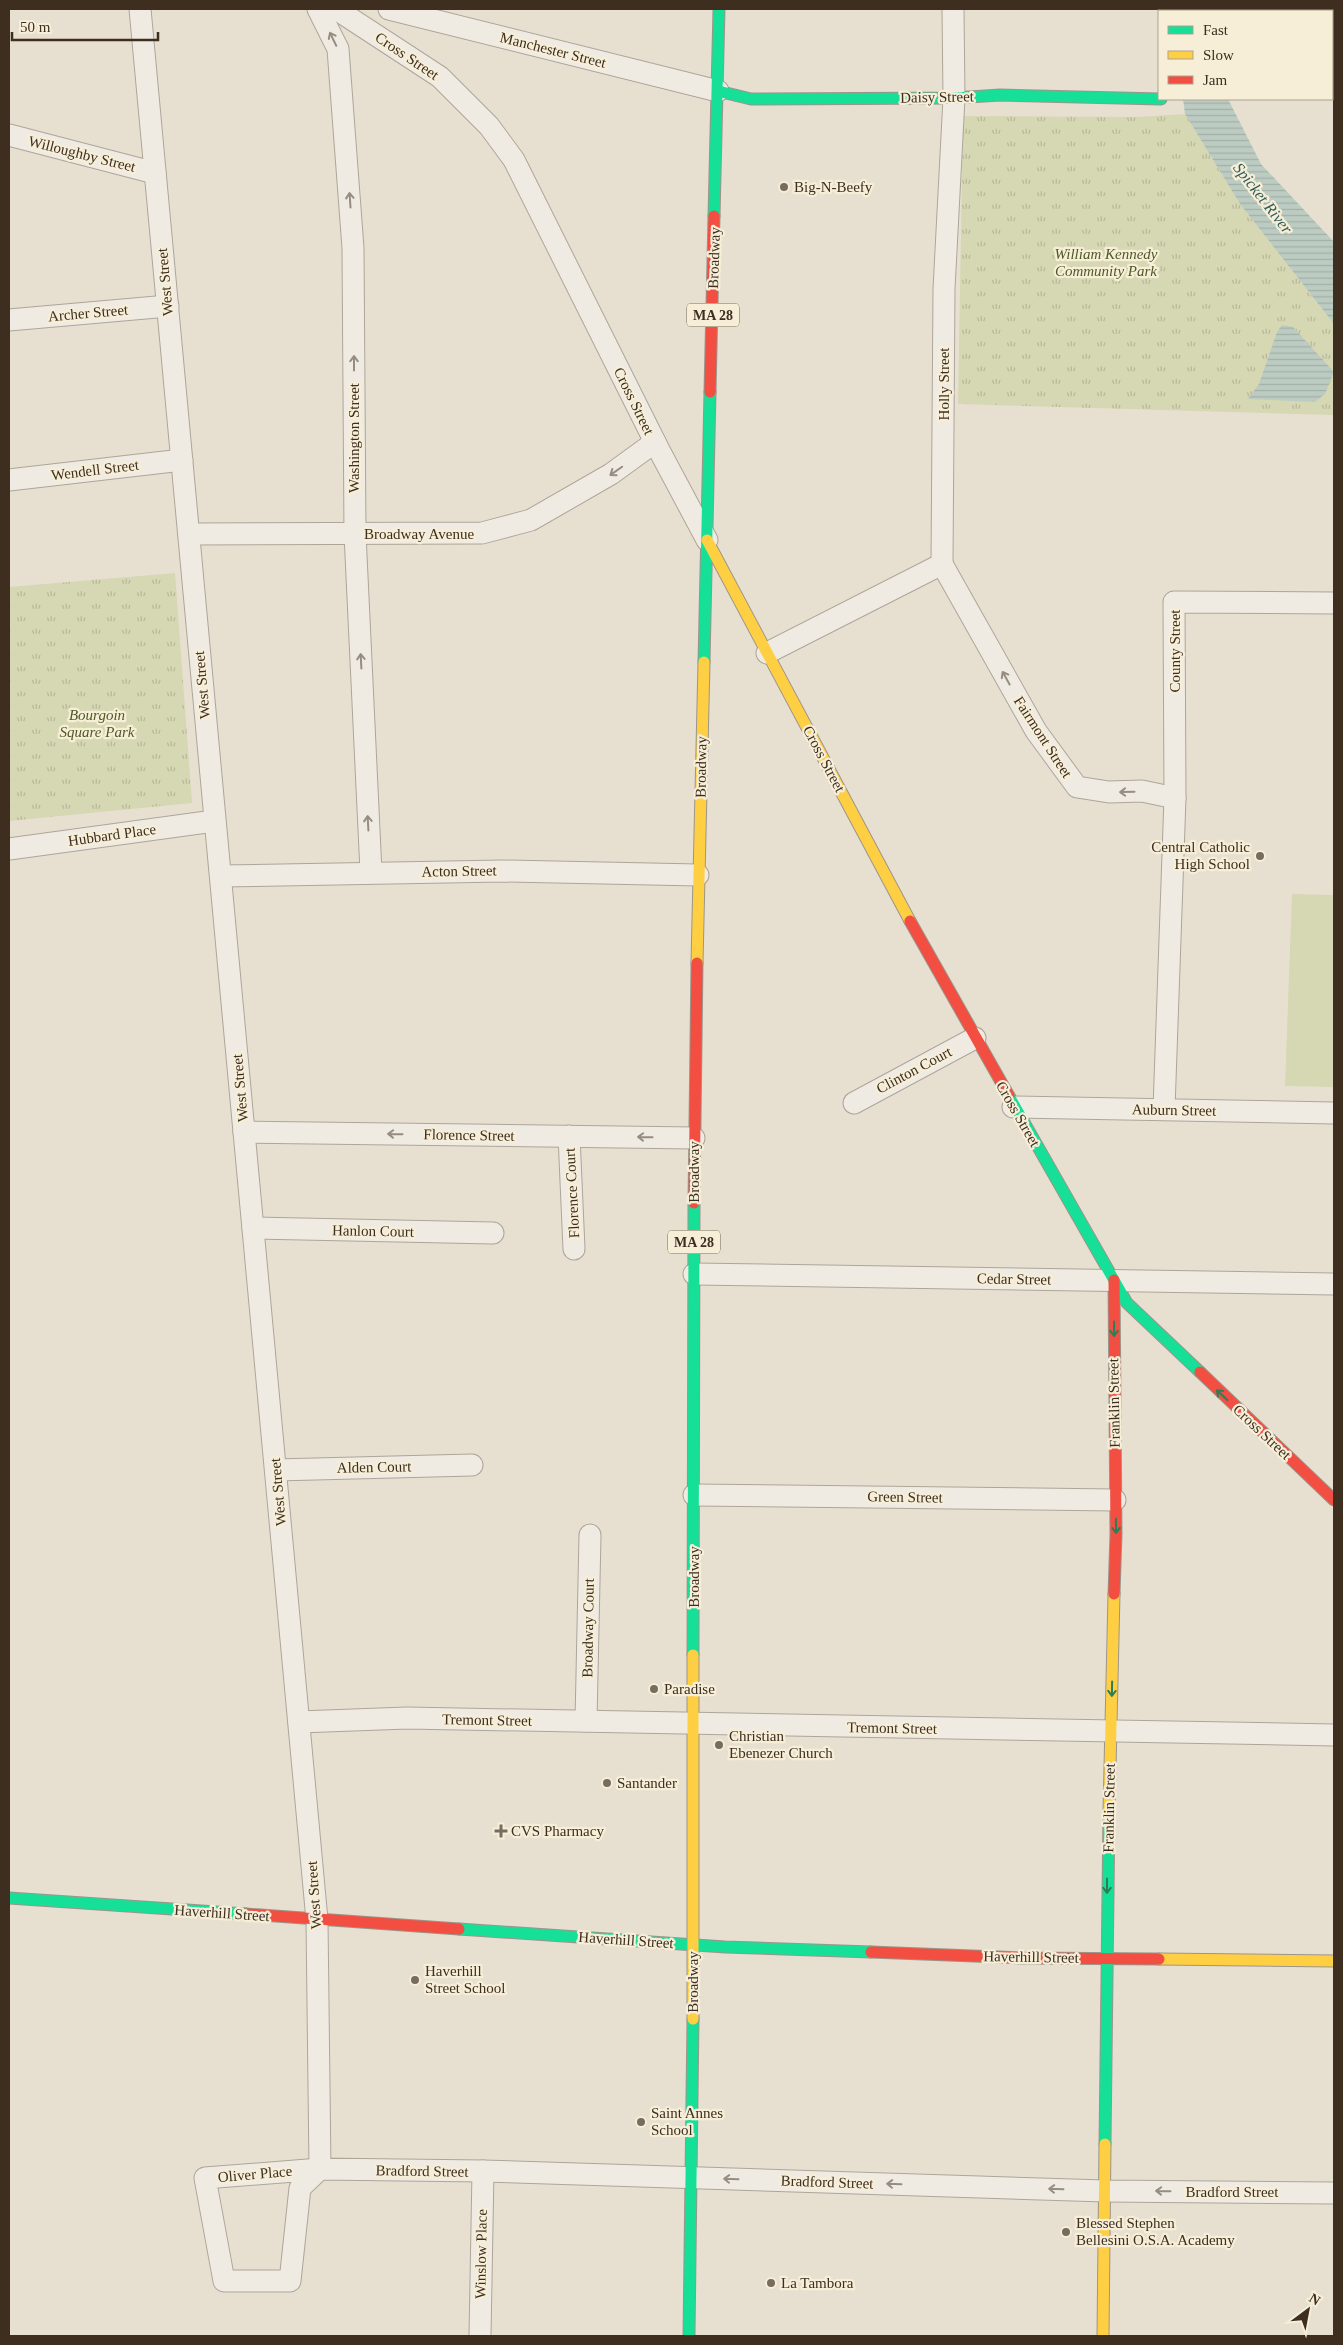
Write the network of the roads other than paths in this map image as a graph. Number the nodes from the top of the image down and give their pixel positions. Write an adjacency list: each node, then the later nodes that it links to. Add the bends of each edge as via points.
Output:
1 (140, 9): 11 (street, West Street)
2 (318, 9): 18 (street, Washington Street, one-way to 2, via 353,248 338,49)
3 (336, 9): 14 (street, Cross Street, via 440,77 489,126 514,160)
4 (389, 9): 7 (street, Manchester Street)
5 (719, 9): 7 (main road, Broadway / MA 28)
6 (953, 9): 8 (street, Holly Street)
7 (718, 91): 8 (main road, Daisy Street, via 751,99); 19 (main road, Broadway / MA 28)
8 (954, 98): 9 (main road, Daisy Street, via 1010,95); 20 (street, Holly Street, via 944,289)
9 (1158, 100)
10 (9, 136): 11 (street, Willoughby Street)
11 (155, 173): 12 (street, West Street)
12 (168, 306): 13 (street, Archer Street); 15 (street, West Street)
13 (9, 320)
14 (655, 442): 18 (street, Broadway Avenue, one-way to 18, via 611,474 531,520 482,533); 19 (street, Cross Street)
15 (182, 460): 16 (street, Wendell Street); 17 (street, West Street)
16 (9, 480)
17 (189, 534): 18 (street, Broadway Avenue); 24 (street, West Street)
18 (355, 534): 26 (street, Washington Street, one-way to 18)
19 (707, 540): 22 (main road, Cross Street); 27 (main road, Broadway / MA 28)
20 (942, 564): 22 (street); 23 (street, Fairmont Street, one-way to 20, via 1142,791 1109,792 1077,787 1036,731)
21 (1334, 603): 23 (street, County Street, via 1174,602)
22 (767, 653): 29 (main road, Cross Street)
23 (1175, 798): 32 (street)
24 (214, 820): 25 (street, Hubbard Place); 28 (street, West Street)
25 (9, 849)
26 (371, 872): 27 (street, Acton Street, via 502,870); 28 (street, Acton Street)
27 (698, 875): 36 (main road, Broadway / MA 28)
28 (220, 876): 34 (street, West Street)
29 (975, 1038): 30 (street, Clinton Court); 31 (main road, Cross Street)
30 (854, 1103)
31 (1013, 1107): 32 (street, Auburn Street); 41 (main road, Cross Street)
32 (1164, 1110): 33 (street, Auburn Street)
33 (1334, 1113)
34 (244, 1132): 35 (street, Florence Street, one-way to 34); 37 (street, West Street)
35 (569, 1136): 36 (street, Florence Street, one-way to 35); 39 (street, Florence Court)
36 (694, 1138): 40 (main road, Broadway / MA 28)
37 (253, 1228): 38 (street, Hanlon Court); 44 (street, West Street)
38 (493, 1233)
39 (574, 1249)
40 (694, 1274): 41 (street, Cedar Street); 45 (main road, Broadway / MA 28)
41 (1114, 1280): 42 (street, Cedar Street); 46 (main road, Franklin Street, one-way to 46); 47 (main road, Cross Street, one-way to 41, via 1126,1303)
42 (1334, 1284)
43 (472, 1465): 44 (street, Alden Court)
44 (276, 1470): 50 (street, West Street)
45 (694, 1496): 46 (street, Green Street); 51 (main road, Broadway / MA 28)
46 (1115, 1500): 52 (main road, Franklin Street, one-way to 52)
47 (1334, 1500)
48 (590, 1535): 49 (street, Broadway Court)
49 (586, 1721): 50 (street, Tremont Street, via 407,1718); 51 (street, Tremont Street)
50 (299, 1722): 55 (street, West Street)
51 (694, 1724): 52 (street, Tremont Street); 56 (main road, Broadway / MA 28)
52 (1111, 1732): 53 (street, Tremont Street); 57 (main road, Franklin Street, one-way to 57)
53 (1334, 1735)
54 (9, 1898): 55 (main road, Haverhill Street)
55 (318, 1920): 56 (main road, Haverhill Street); 59 (street, West Street)
56 (693, 1945): 57 (main road, Haverhill Street); 61 (main road, Broadway / MA 28)
57 (1107, 1959): 58 (main road, Haverhill Street); 62 (main road, Franklin Street)
58 (1334, 1961)
59 (320, 2169): 59 (street, Oliver Place, via 205,2178 224,2281 290,2281 300,2188); 60 (street, Bradford Street)
60 (483, 2171): 61 (street, Bradford Street); 64 (street, Winslow Place)
61 (690, 2178): 62 (street, Bradford Street, one-way to 61); 65 (main road, Broadway / MA 28)
62 (1105, 2191): 63 (street, Bradford Street, one-way to 62); 66 (main road, Franklin Street)
63 (1334, 2193)
64 (480, 2336)
65 (689, 2336)
66 (1103, 2336)

